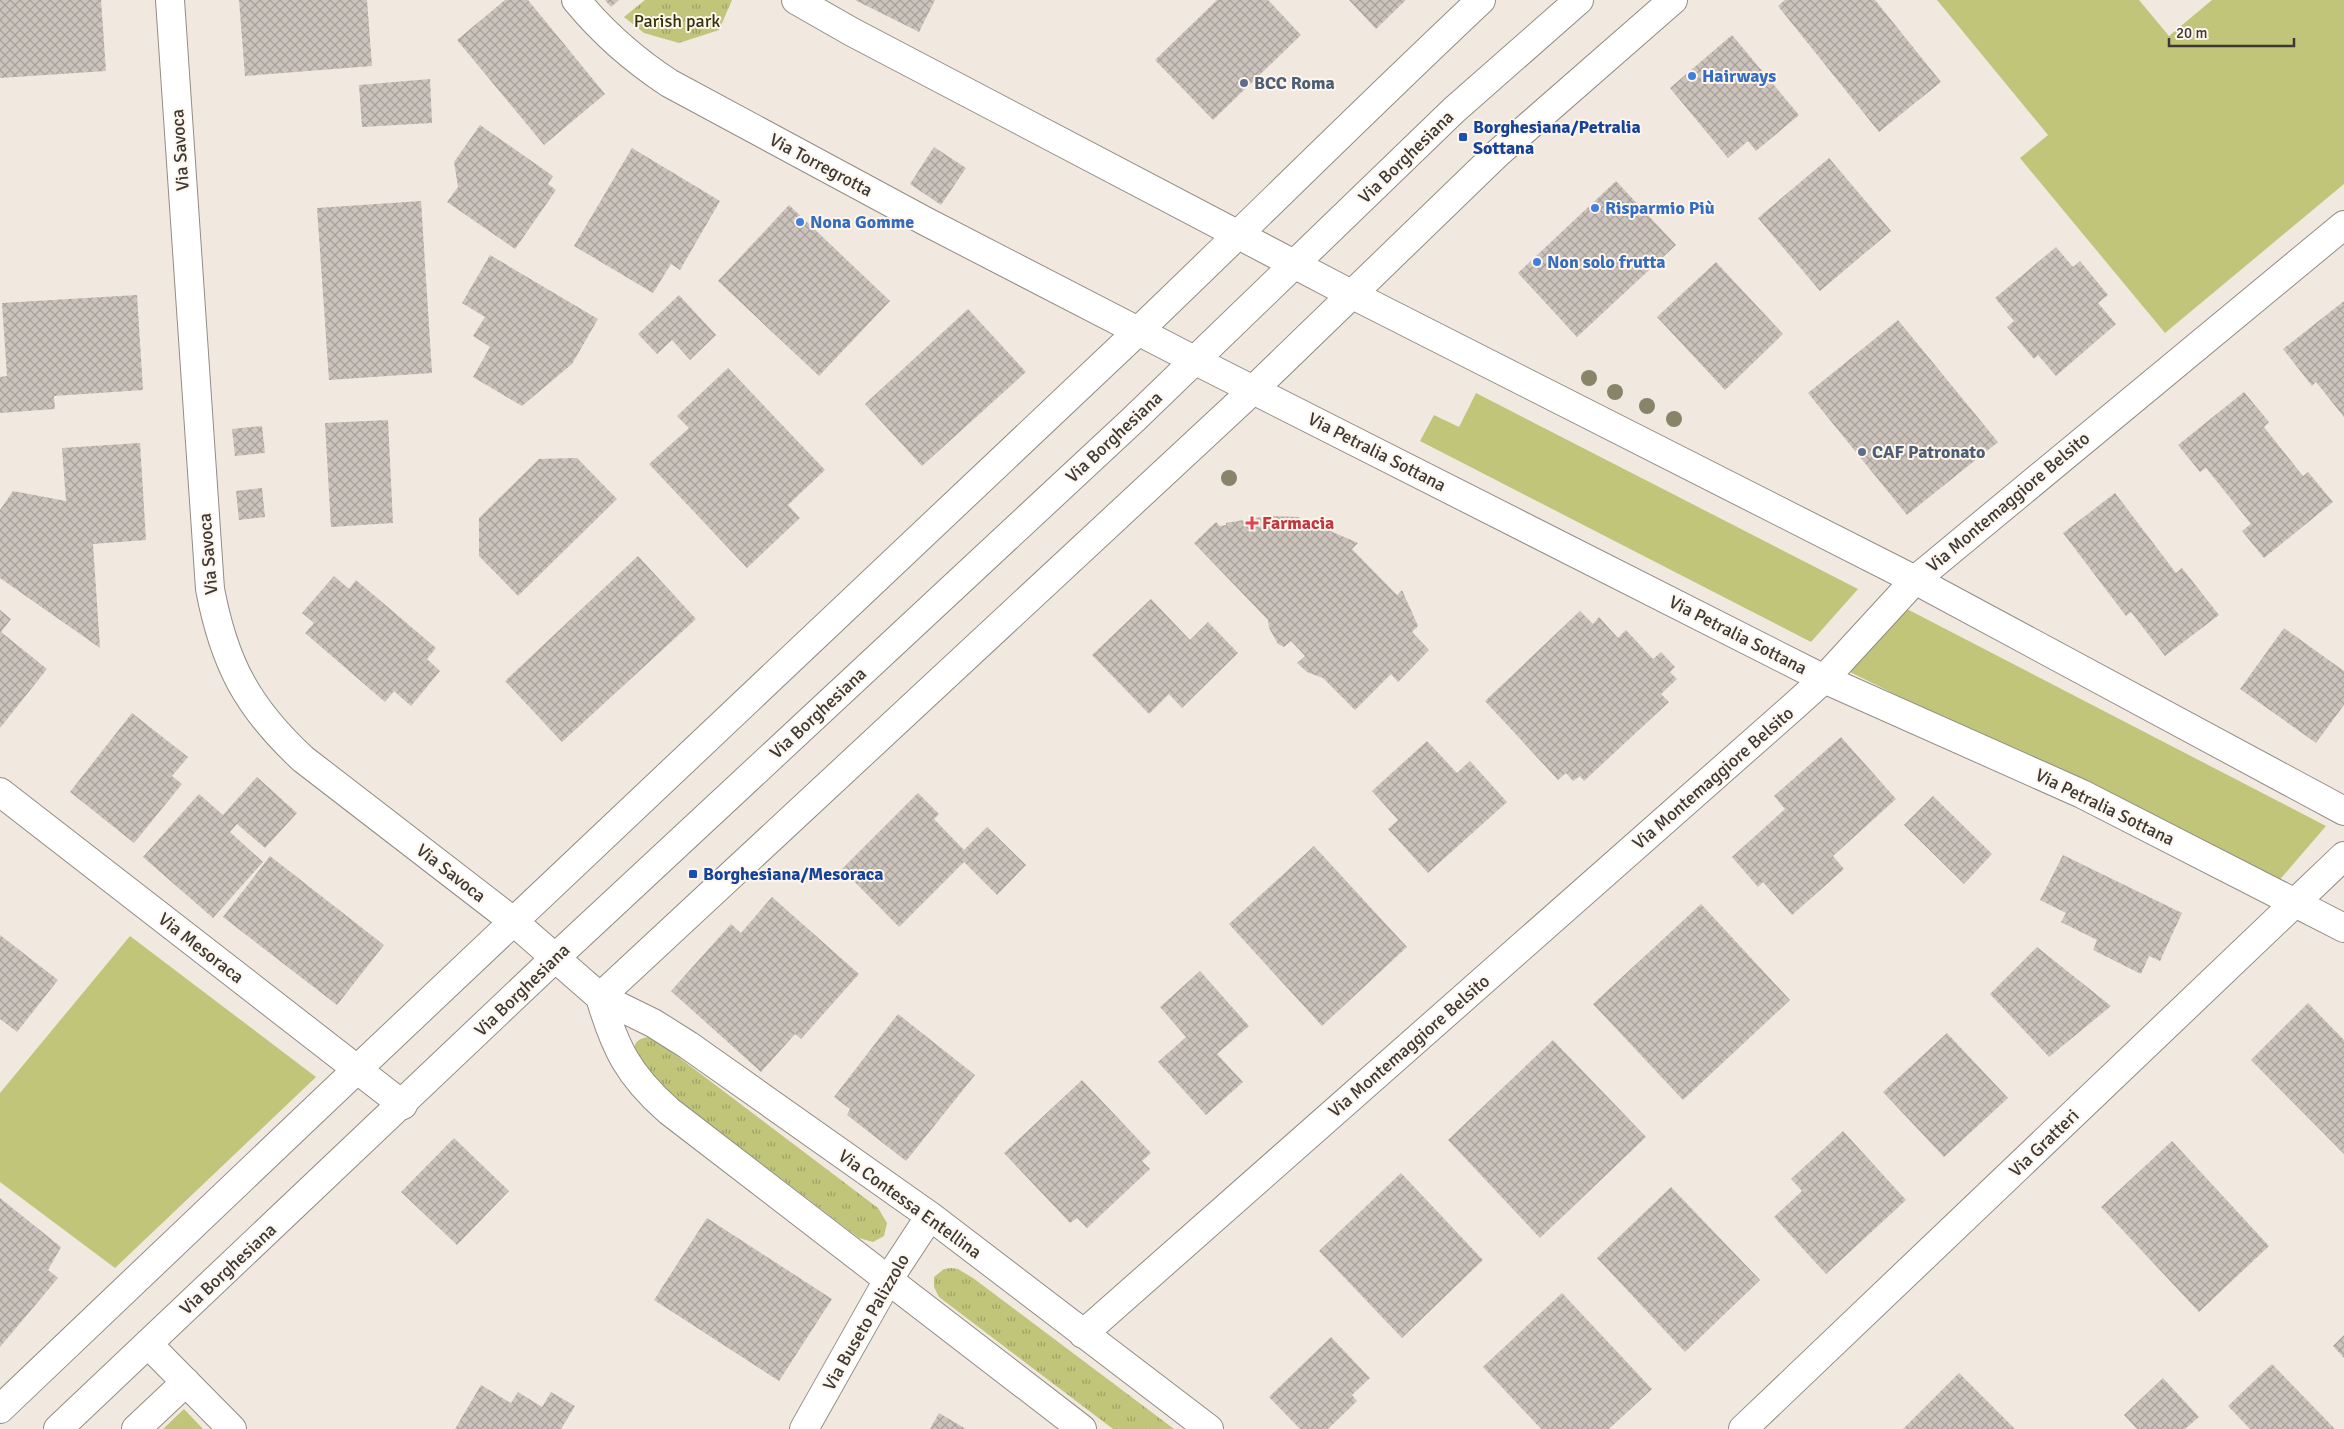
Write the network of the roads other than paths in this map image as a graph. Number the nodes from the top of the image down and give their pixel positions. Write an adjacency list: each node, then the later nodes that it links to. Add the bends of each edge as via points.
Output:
1 (170, 0): 20 (street, Via Savoca, via 207,562 223,645 250,699 284,741)
2 (576, 0): 11 (street, Via Torregrotta, via 622,48 688,95)
3 (796, 0): 8 (street)
4 (1481, 0): 8 (street)
5 (1579, 0): 9 (street, Via Borghesiana, via 1454,110)
6 (1673, 0): 10 (street, via 1498,153)
7 (2344, 225): 14 (street, Via Montemaggiore Belsito)
8 (1236, 234): 9 (street); 11 (street)
9 (1295, 264): 10 (street); 12 (street, Via Borghesiana)
10 (1351, 294): 13 (street); 14 (street)
11 (1138, 331): 12 (street, Via Petralia Sottana); 20 (street)
12 (1196, 361): 13 (street, Via Petralia Sottana); 22 (street, Via Borghesiana)
13 (1253, 390): 15 (street, Via Petralia Sottana); 23 (street)
14 (1915, 580): 15 (street, Via Montemaggiore Belsito); 17 (street)
15 (1824, 678): 19 (street, Via Petralia Sottana, via 2082,794); 28 (street, Via Montemaggiore Belsito)
16 (0, 792): 24 (street, Via Mesoraca)
17 (2344, 811)
18 (2344, 856): 19 (street, Via Gratteri)
19 (2297, 902): 21 (street, Via Petralia Sottana); 38 (street, Via Gratteri)
20 (513, 921): 22 (street, Via Savoca); 24 (street)
21 (2344, 928)
22 (556, 957): 23 (street, Via Contessa Entellina); 25 (street, Via Borghesiana)
23 (600, 996): 26 (street, Via Contessa Entellina, via 688,1045); 27 (street, via 621,1055 656,1100)
24 (356, 1069): 25 (street, Via Mesoraca); 31 (street)
25 (403, 1105): 29 (street, Via Borghesiana)
26 (930, 1216): 27 (street, Via Buseto Palizzolo); 28 (street, Via Contessa Entellina)
27 (888, 1280): 35 (street, Via Buseto Palizzolo); 36 (street)
28 (1083, 1334): 37 (street, Via Contessa Entellina)
29 (148, 1344): 30 (street); 32 (street, Via Borghesiana)
30 (186, 1382): 33 (street); 34 (street)
31 (0, 1409)
32 (58, 1429)
33 (136, 1429)
34 (232, 1429)
35 (804, 1429)
36 (1082, 1429)
37 (1209, 1429)
38 (1743, 1429)

